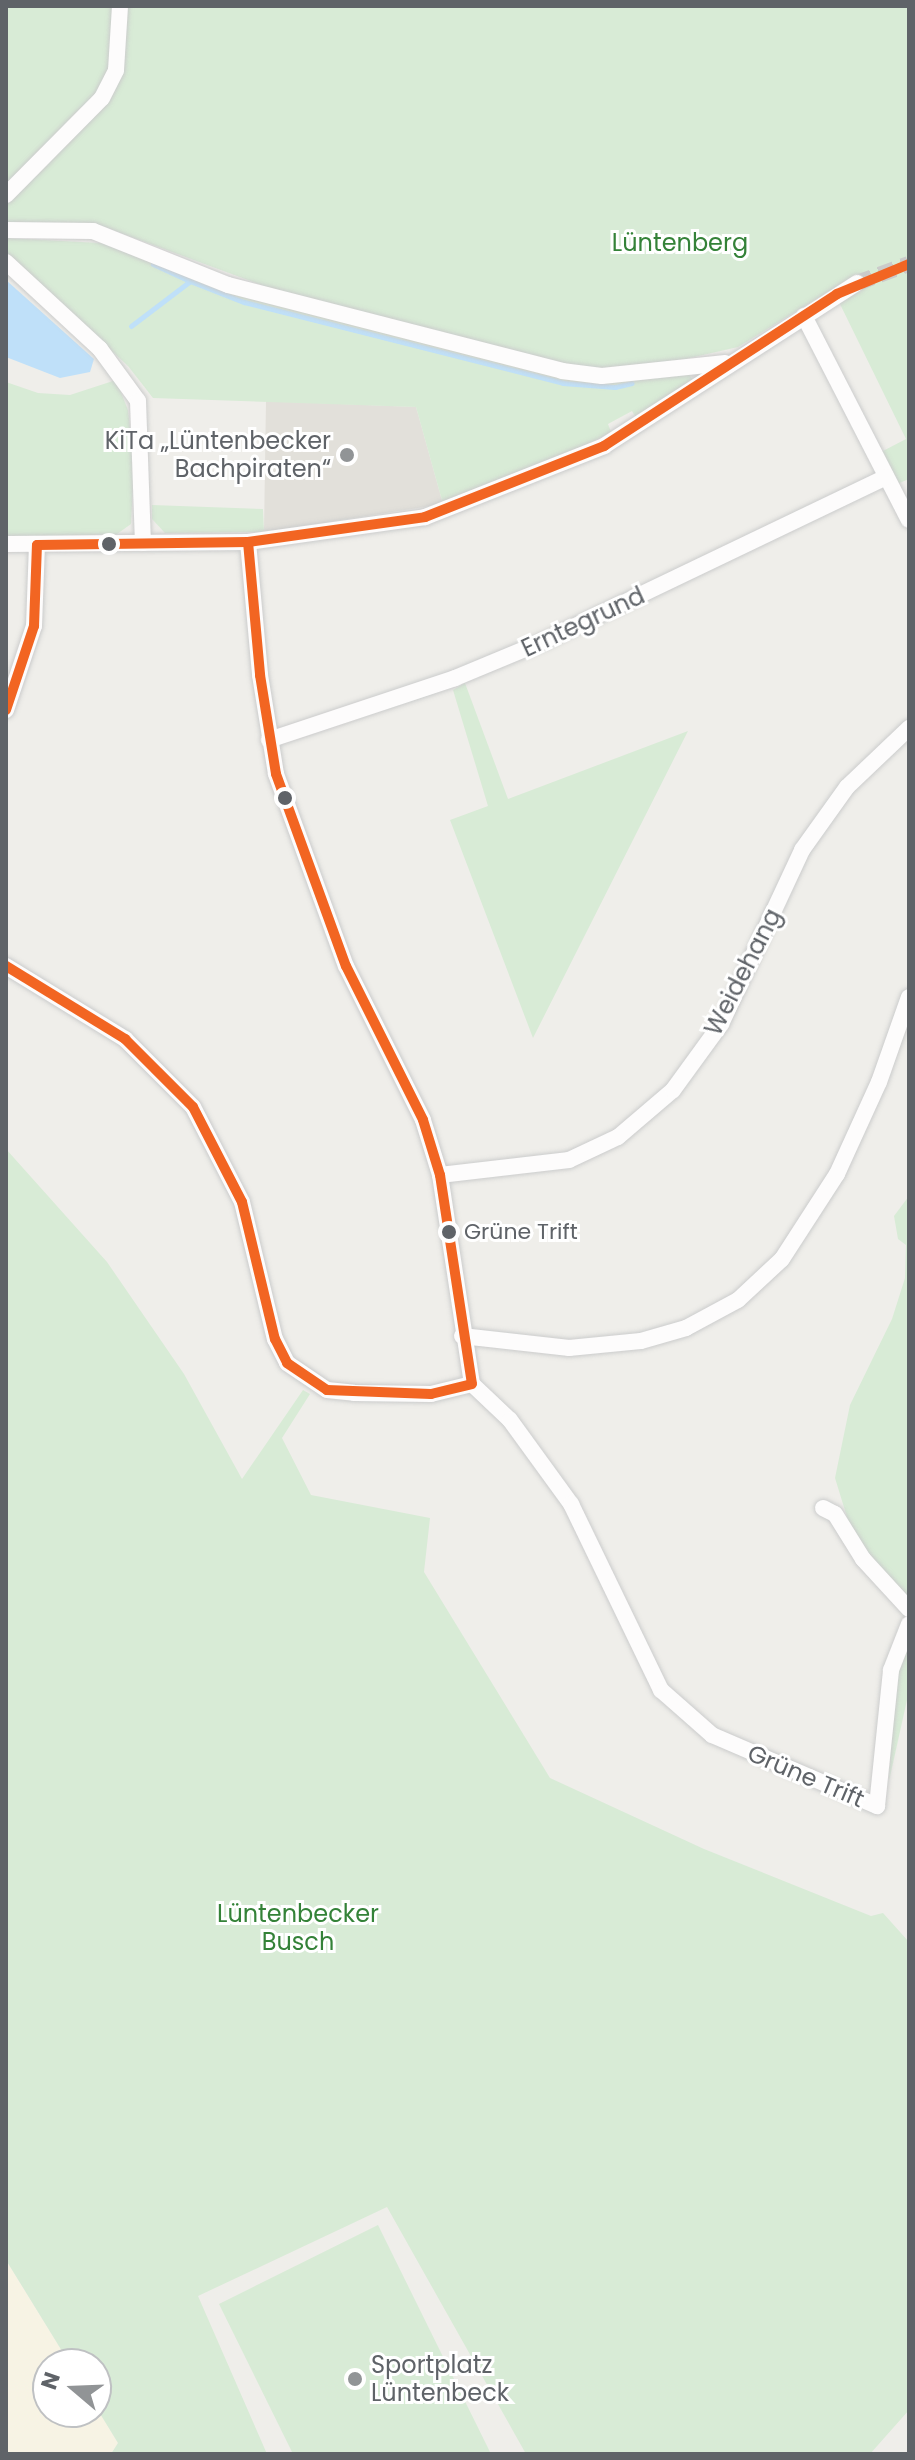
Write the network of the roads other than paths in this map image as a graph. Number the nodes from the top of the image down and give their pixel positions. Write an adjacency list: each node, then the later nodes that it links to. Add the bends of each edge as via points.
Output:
1 (120, 6): 2 (street, via 116,70 102,98)
2 (6, 195)
3 (6, 230): 7 (street, via 93,231 228,285 562,371 602,376)
4 (6, 262): 11 (street, via 100,349 138,401)
5 (857, 283): 6 (street)
6 (804, 316): 7 (street); 8 (street)
7 (730, 363): 10 (street, via 604,446 476,500 368,528)
8 (886, 477): 9 (street); 16 (street, Erntegrund, via 544,641 455,678)
9 (909, 520)
10 (248, 542): 11 (street); 16 (street)
11 (143, 543): 13 (street)
12 (6, 544): 13 (street)
13 (37, 545): 14 (street, via 34,626)
14 (6, 710)
15 (909, 728): 19 (street, Weidehang, via 847,787 802,850 721,1024 673,1090 618,1137 569,1160)
16 (269, 740): 19 (street, via 323,910 423,1120)
17 (6, 966): 21 (street, via 125,1039 193,1107 242,1202 275,1339 287,1363 327,1390 431,1394)
18 (909, 997): 20 (street, via 879,1082 837,1174 782,1259 738,1300 686,1328 641,1341 569,1348)
19 (440, 1175): 20 (street)
20 (462, 1336): 21 (street)
21 (472, 1384): 24 (street, Grüne Trift, via 510,1420 571,1504 661,1690 712,1735 877,1806 891,1670)
22 (823, 1508): 23 (street, via 835,1514 863,1559)
23 (909, 1609)
24 (909, 1624)

